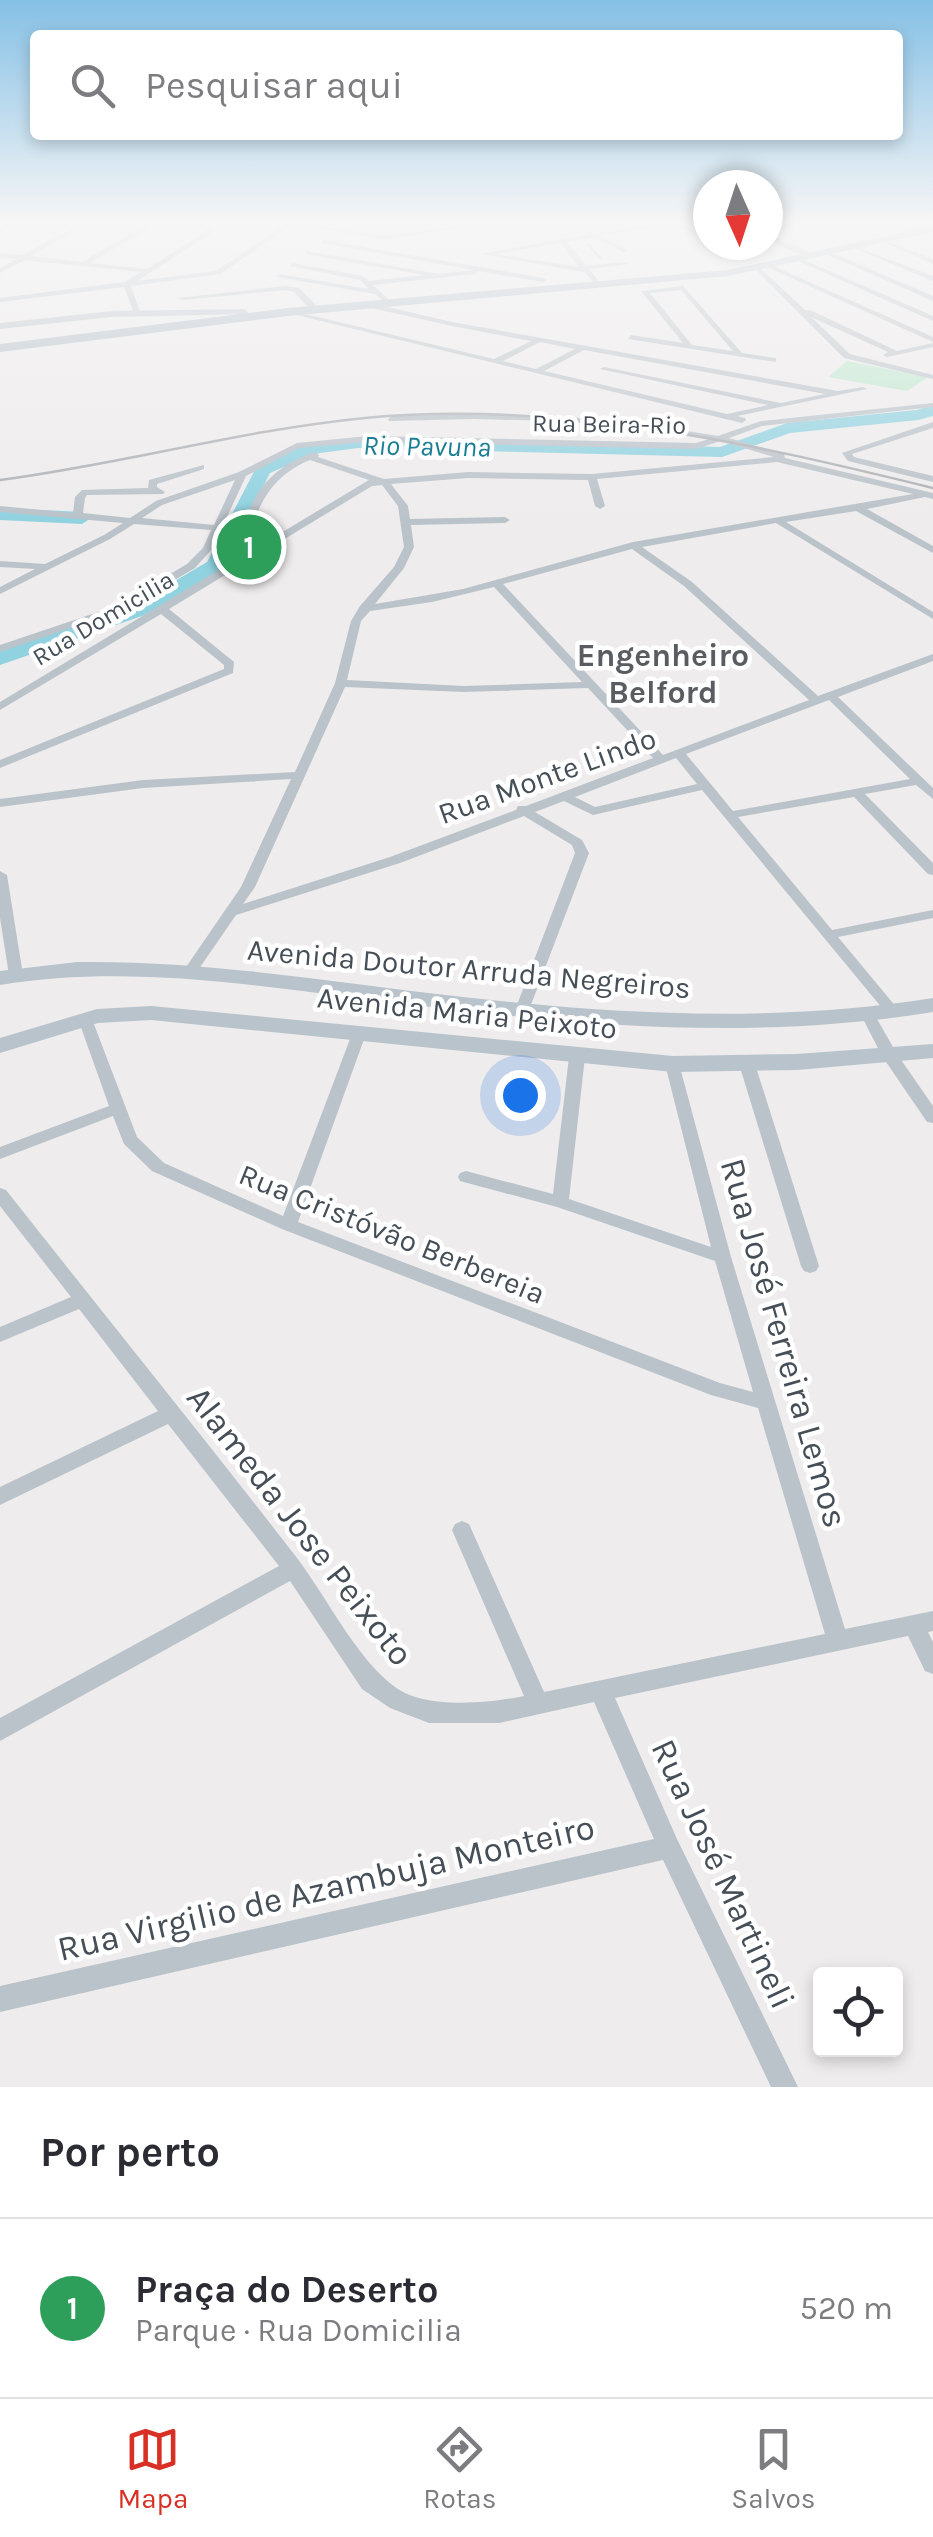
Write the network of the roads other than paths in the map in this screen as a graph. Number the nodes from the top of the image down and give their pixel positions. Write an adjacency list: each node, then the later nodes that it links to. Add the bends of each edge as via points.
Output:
1 (38, 322): 13 (main road)
2 (160, 322): 26 (main road)
3 (167, 322): 15 (main road)
4 (199, 322): 15 (main road)
5 (331, 322): 18 (street)
6 (444, 322): 12 (street)
7 (670, 322): 27 (street)
8 (712, 322): 31 (street)
9 (814, 322): 34 (street)
10 (829, 322): 30 (street)
11 (886, 322): 24 (street)
12 (452, 324): 16 (street); 17 (street)
13 (0, 326)
14 (387, 327): 18 (street)
15 (142, 329): 26 (main road)
16 (440, 330)
17 (494, 332): 21 (street); 22 (street)
18 (374, 333): 23 (street)
19 (427, 336): 23 (street)
20 (631, 337): 27 (street)
21 (480, 338)
22 (538, 340): 28 (street); 35 (street)
23 (414, 342): 29 (street)
24 (933, 343): 30 (street)
25 (466, 345): 29 (street)
26 (0, 346)
27 (689, 346): 31 (street)
28 (582, 348): 32 (street); 38 (street)
29 (452, 352): 35 (street)
30 (896, 353): 34 (street)
31 (740, 355): 33 (street)
32 (628, 356): 37 (street); 44 (street)
33 (773, 360)
34 (854, 360): 39 (street)
35 (494, 362): 38 (street)
36 (933, 368): 39 (street)
37 (604, 370): 41 (street); 43 (street)
38 (535, 372): 41 (street)
39 (909, 372): 40 (street)
40 (933, 377)
41 (580, 382): 47 (street)
42 (863, 389): 44 (street)
43 (725, 394): 45 (street); 47 (street)
44 (838, 394): 45 (street)
45 (780, 405): 48 (street)
46 (933, 405): 52 (street, Rua Beira-Rio, via 774,422)
47 (696, 410): 48 (street)
48 (723, 416): 50 (street)
49 (392, 419): 52 (street, via 590,420)
50 (742, 420)
51 (933, 421): 59 (street, via 846,453)
52 (718, 438): 55 (street, via 778,452); 57 (street, Rua Beira-Rio, via 697,446 341,440 297,446)
53 (593, 452): 54 (street, via 369,447)
54 (309, 456): 60 (street); 73 (street, via 274,473)
55 (781, 460): 58 (street); 62 (street)
56 (201, 467): 61 (street, via 152,482)
57 (242, 474): 63 (street, Rua Beira-Rio); 72 (street)
58 (592, 477): 60 (street, via 468,475); 64 (street)
59 (933, 479)
60 (386, 483): 70 (street); 74 (street, Rua Domicilia, via 360,488)
61 (157, 491): 63 (street); 67 (street, via 85,492)
62 (929, 495): 66 (street)
63 (173, 496): 68 (street, Rua Beira-Rio)
64 (600, 506)
65 (0, 508): 67 (street)
66 (860, 509): 71 (street); 76 (street)
67 (78, 514): 68 (street)
68 (132, 520): 72 (street); 79 (street, Rua Beira-Rio)
69 (505, 520): 70 (street)
70 (408, 522): 82 (street, via 406,558)
71 (781, 523): 75 (street); 84 (street)
72 (218, 528): 85 (street, via 191,566 137,599)
73 (245, 532): 74 (street); 77 (street)
74 (278, 538): 77 (street, Rua Domicilia)
75 (633, 545): 80 (street); 89 (street)
76 (933, 550)
77 (240, 562): 83 (street, Rua Domicilia)
78 (0, 564): 79 (street)
79 (47, 568): 81 (street, Rua Beira-Rio)
80 (496, 583): 82 (street); 88 (street)
81 (0, 590)
82 (364, 608): 87 (street)
83 (162, 609): 90 (street, Rua Domicilia); 93 (street, via 230,664 228,672)
84 (933, 616)
85 (0, 649)
86 (932, 660): 89 (street, Rua Monte Lindo)
87 (340, 683): 88 (street, via 464,689); 94 (street)
88 (588, 684): 92 (street)
89 (825, 700): 91 (street, Rua Monte Lindo); 95 (street)
90 (0, 707)
91 (679, 754): 92 (street, Rua Monte Lindo); 96 (street)
92 (661, 760): 98 (street, Rua Monte Lindo)
93 (0, 764)
94 (300, 775): 100 (street, via 143,784); 105 (street)
95 (920, 781): 97 (street); 99 (street)
96 (703, 786): 98 (street, via 593,811); 102 (street)
97 (857, 794): 102 (street); 103 (street)
98 (562, 795): 101 (street, Rua Monte Lindo)
99 (933, 795)
100 (0, 803)
101 (522, 809): 105 (street, Rua Monte Lindo, via 395,860); 111 (street, via 577,843 582,853)
102 (729, 816): 107 (street)
103 (933, 871)
104 (0, 875): 109 (street)
105 (231, 912): 108 (street)
106 (933, 914): 107 (street)
107 (829, 935): 112 (street)
108 (189, 973): 109 (main road, Avenida Doutor Arruda Negreiros, via 120,967); 111 (main road, Avenida Doutor Arruda Negreiros)
109 (8, 976)
110 (933, 1005): 112 (main road, Avenida Doutor Arruda Negreiros)
111 (522, 1010): 113 (main road, Avenida Doutor Arruda Negreiros, via 709,1021)
112 (892, 1011): 113 (main road, Avenida Doutor Arruda Negreiros)
113 (868, 1015): 118 (street)
114 (85, 1019): 115 (main road, Avenida Maria Peixoto, via 151,1013); 116 (main road, Avenida Maria Peixoto); 122 (street, Rua Cristóvão Berbereia)
115 (360, 1031): 119 (main road, Avenida Maria Peixoto); 128 (street)
116 (0, 1046)
117 (933, 1052): 118 (main road, Avenida Maria Peixoto)
118 (890, 1056): 121 (main road, Avenida Maria Peixoto); 123 (street)
119 (577, 1057): 120 (main road, Avenida Maria Peixoto); 127 (street)
120 (672, 1064): 121 (main road, Avenida Maria Peixoto); 129 (street, Rua José Ferreira Lemos)
121 (747, 1064): 130 (street)
122 (116, 1109): 124 (street); 128 (street, Rua Cristóvão Berbereia, via 130,1140 158,1168)
123 (933, 1118)
124 (0, 1153)
125 (466, 1177): 127 (street)
126 (0, 1194): 131 (street, Alameda Jose Peixoto)
127 (560, 1202): 129 (street)
128 (288, 1225): 133 (street, Rua Cristóvão Berbereia)
129 (722, 1257): 133 (street, Rua José Ferreira Lemos)
130 (810, 1266)
131 (82, 1300): 132 (street); 134 (street, Alameda Jose Peixoto)
132 (0, 1335)
133 (767, 1403): 139 (street, Rua José Ferreira Lemos)
134 (172, 1413): 135 (street); 137 (street, Alameda Jose Peixoto)
135 (0, 1496)
136 (462, 1530): 142 (street)
137 (294, 1569): 142 (street, Alameda Jose Peixoto, via 370,1682 398,1701 464,1715); 143 (street)
138 (923, 1623): 139 (street, Alameda Jose Peixoto); 140 (street)
139 (838, 1640): 141 (street, Alameda Jose Peixoto)
140 (933, 1664)
141 (600, 1690): 142 (street, Alameda Jose Peixoto); 144 (street, Rua José Martineli)
142 (539, 1704)
143 (0, 1730)
144 (669, 1847): 145 (street, Rua Virgilio de Azambuja Monteiro); 146 (street, Rua José Martineli)
145 (0, 1999)
146 (785, 2087)

